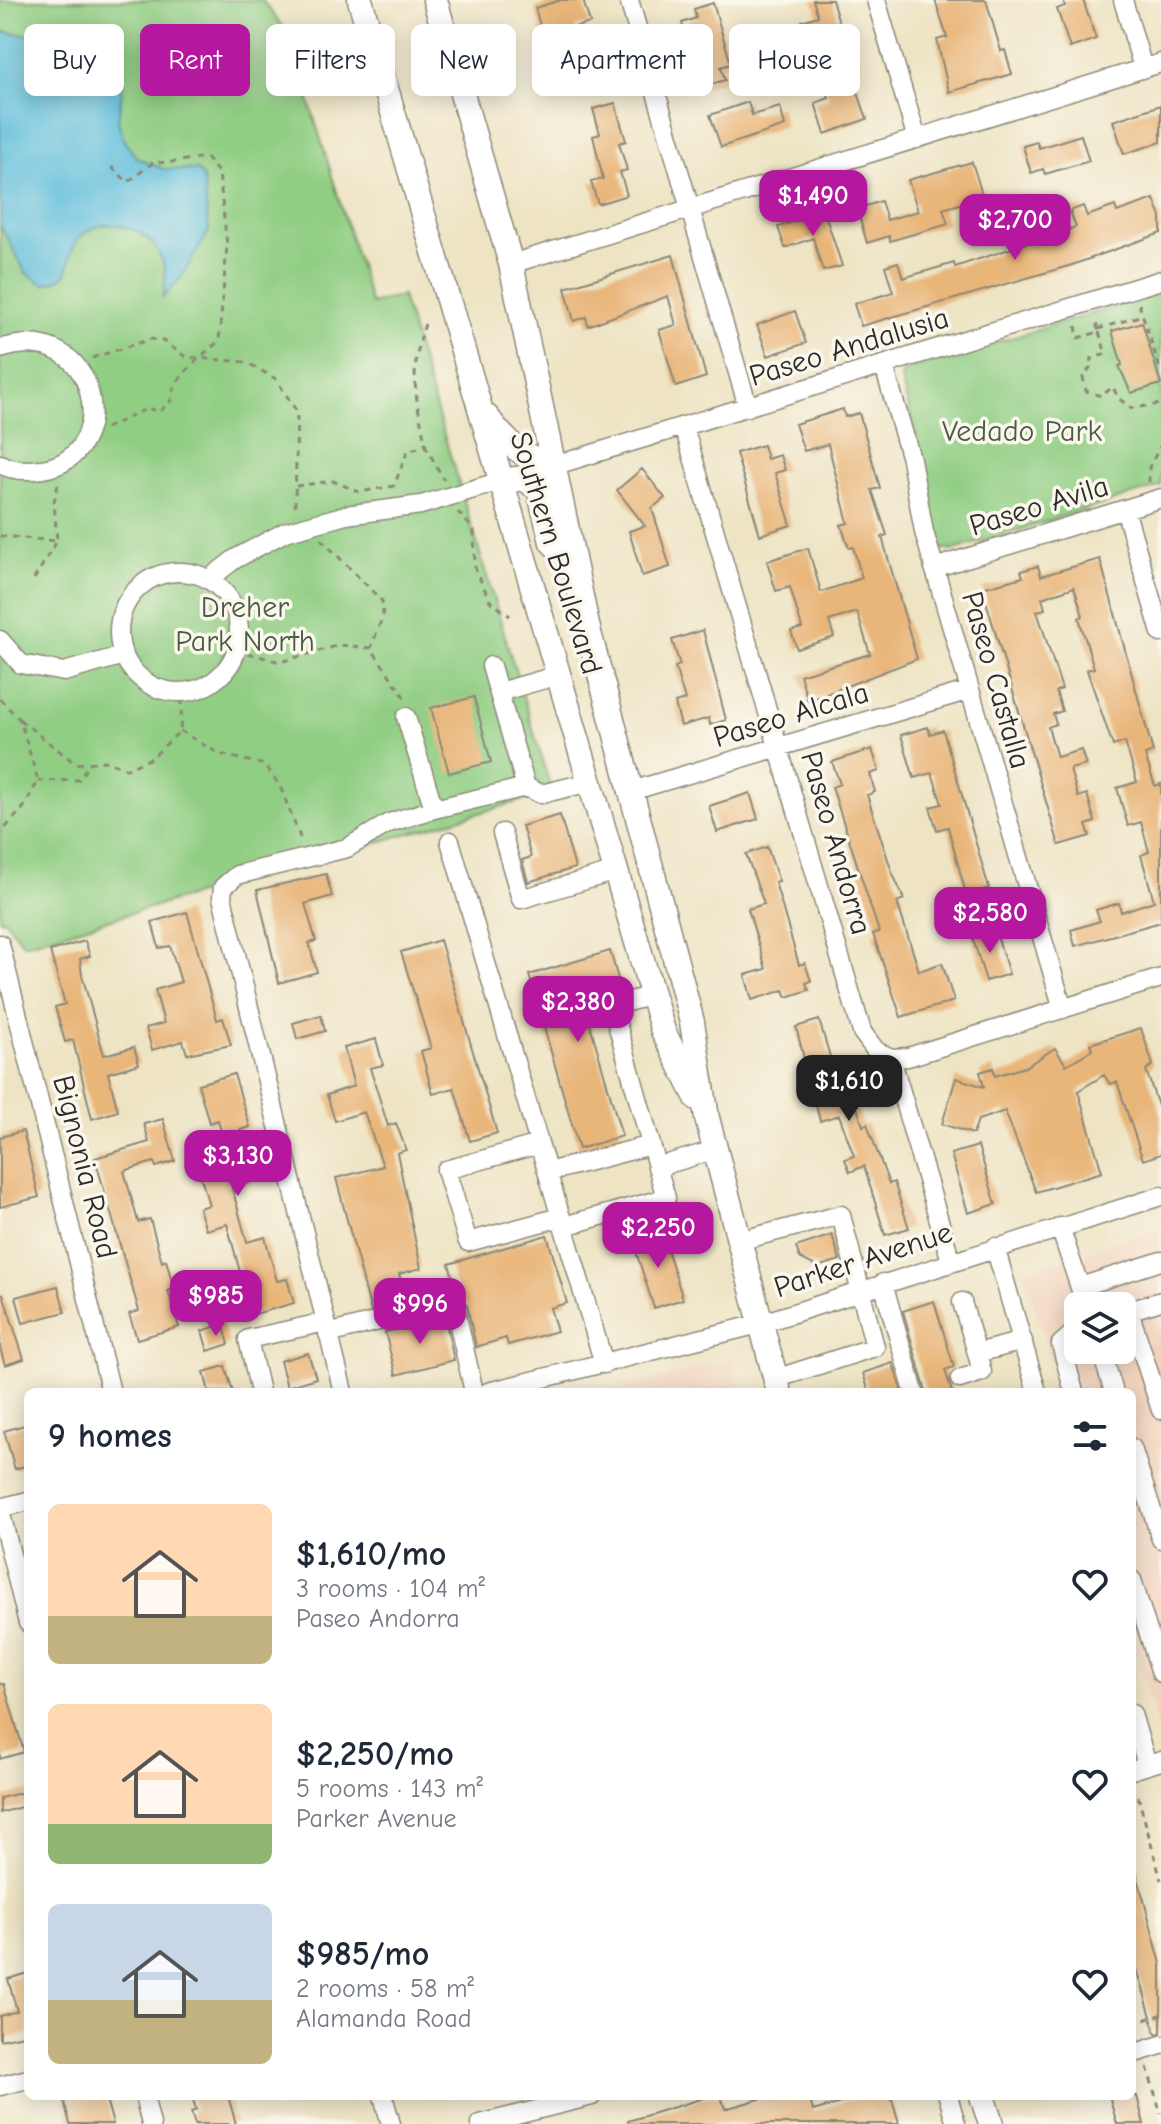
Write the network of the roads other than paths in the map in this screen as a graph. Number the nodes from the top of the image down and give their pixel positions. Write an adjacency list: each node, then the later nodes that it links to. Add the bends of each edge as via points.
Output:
1 (360, 0): 13 (main road, Southern Boulevard)
2 (435, 0): 9 (main road, Southern Boulevard)
3 (629, 0): 8 (street)
4 (876, 0): 7 (street)
5 (1123, 0): 6 (street)
6 (1152, 66): 7 (street)
7 (917, 139): 8 (street)
8 (690, 209): 9 (street); 14 (street)
9 (511, 264): 17 (main road, Southern Boulevard)
10 (1161, 280): 12 (street, Paseo Andalusia)
11 (0, 349): 16 (street, via 40,343 60,351 88,381 93,402 90,424 67,459 26,471)
12 (884, 366): 14 (street, Paseo Andalusia); 22 (street, Paseo Castalla)
13 (475, 399): 17 (main road, via 502,438 526,458); 18 (main road, Southern Boulevard)
14 (748, 407): 15 (street, Paseo Andalusia)
15 (684, 427): 17 (street, Paseo Andalusia); 33 (street, Paseo Andorra)
16 (0, 464)
17 (553, 466): 21 (main road, Southern Boulevard)
18 (501, 481): 21 (main road, via 524,478 539,489 552,542); 23 (street, via 421,505 346,515 285,532); 28 (main road, Southern Boulevard)
19 (1155, 492): 20 (street, Paseo Avila)
20 (1125, 509): 22 (street, Paseo Avila); 24 (street)
21 (573, 564): 36 (main road, Southern Boulevard)
22 (934, 568): 29 (street, Paseo Castalla)
23 (209, 579): 26 (street, via 173,572 139,587 121,619); 26 (street, via 235,610 239,630 237,650 216,679 183,692 165,690 148,683)
24 (1161, 633)
25 (0, 640): 26 (street, via 21,664 64,672)
26 (124, 655)
27 (491, 666): 30 (street)
28 (559, 675): 30 (street); 31 (main road, Southern Boulevard)
29 (970, 690): 33 (street, Paseo Alcala); 44 (street, Paseo Castalla)
30 (499, 692): 35 (street)
31 (569, 706): 34 (main road, Southern Boulevard); 36 (main road)
32 (406, 717): 37 (street)
33 (779, 749): 36 (street, Paseo Alcala); 45 (street, Paseo Andorra, via 862,1032 876,1051)
34 (590, 782): 35 (street, via 541,794); 40 (main road, Southern Boulevard)
35 (526, 787): 37 (street)
36 (628, 792): 46 (main road, Southern Boulevard, via 692,1022)
37 (434, 809): 67 (street, via 389,823 347,848 237,875 223,887)
38 (502, 833): 40 (street, via 521,899)
39 (450, 841): 47 (street)
40 (616, 871): 43 (main road, Southern Boulevard)
41 (3, 950): 76 (street, Bignonia Road)
42 (1161, 978): 44 (street)
43 (653, 995): 46 (main road, Southern Boulevard, via 663,1031); 48 (street, via 612,1006)
44 (1063, 1009): 45 (street)
45 (891, 1058): 57 (street)
46 (707, 1118): 49 (main road, Southern Boulevard)
47 (539, 1144): 51 (street); 53 (street, via 446,1170 468,1242)
48 (651, 1145): 50 (street); 51 (street)
49 (715, 1150): 50 (street); 55 (main road, Southern Boulevard)
50 (657, 1167): 53 (street, via 666,1198)
51 (548, 1172): 53 (street)
52 (1161, 1196): 54 (street, Parker Avenue)
53 (562, 1222): 71 (street)
54 (1060, 1227): 56 (street, Parker Avenue); 60 (street)
55 (738, 1241): 61 (street, via 841,1215); 66 (main road, Southern Boulevard)
56 (995, 1247): 57 (street, Parker Avenue); 69 (street)
57 (951, 1261): 59 (street, Parker Avenue)
58 (1161, 1261): 60 (street)
59 (883, 1283): 61 (street, Parker Avenue); 81 (street)
60 (1080, 1287): 62 (street)
61 (863, 1290): 66 (street, Parker Avenue); 75 (street, via 875,1347)
62 (1082, 1292)
63 (1161, 1301): 65 (street)
64 (962, 1302): 70 (street)
65 (1136, 1309)
66 (759, 1324): 71 (street, Parker Avenue); 75 (main road, Southern Boulevard)
67 (327, 1328): 77 (street, via 248,1339); 78 (street); 79 (street, via 444,1304 455,1308)
68 (1136, 1340): 85 (street)
69 (1023, 1341): 70 (street); 82 (street)
70 (977, 1353): 74 (street, via 982,1372)
71 (604, 1364): 80 (street, Parker Avenue)
72 (1066, 1364): 83 (street)
73 (1105, 1364): 84 (street)
74 (960, 1379)
75 (777, 1386)
76 (110, 1388)
77 (259, 1388)
78 (342, 1388)
79 (473, 1388)
80 (505, 1388)
81 (913, 1388)
82 (1036, 1388)
83 (1073, 1388)
84 (1113, 1388)
85 (1161, 1410)
86 (1136, 1461): 89 (street)
87 (24, 1502): 88 (street)
88 (0, 1509): 90 (street)
89 (1161, 1539)
90 (22, 1574)
91 (1136, 1593): 92 (street)
92 (1161, 1673)
93 (1136, 1728): 94 (street)
94 (1147, 1766)
95 (1161, 2045): 96 (street)
96 (1138, 2051)
97 (24, 2080): 98 (street)
98 (0, 2086)
99 (145, 2100): 104 (street)
100 (384, 2100): 105 (street)
101 (576, 2100): 106 (street)
102 (949, 2100): 107 (street)
103 (983, 2100): 108 (main road)
104 (151, 2124)
105 (391, 2124)
106 (480, 2124)
107 (956, 2124)
108 (991, 2124)

